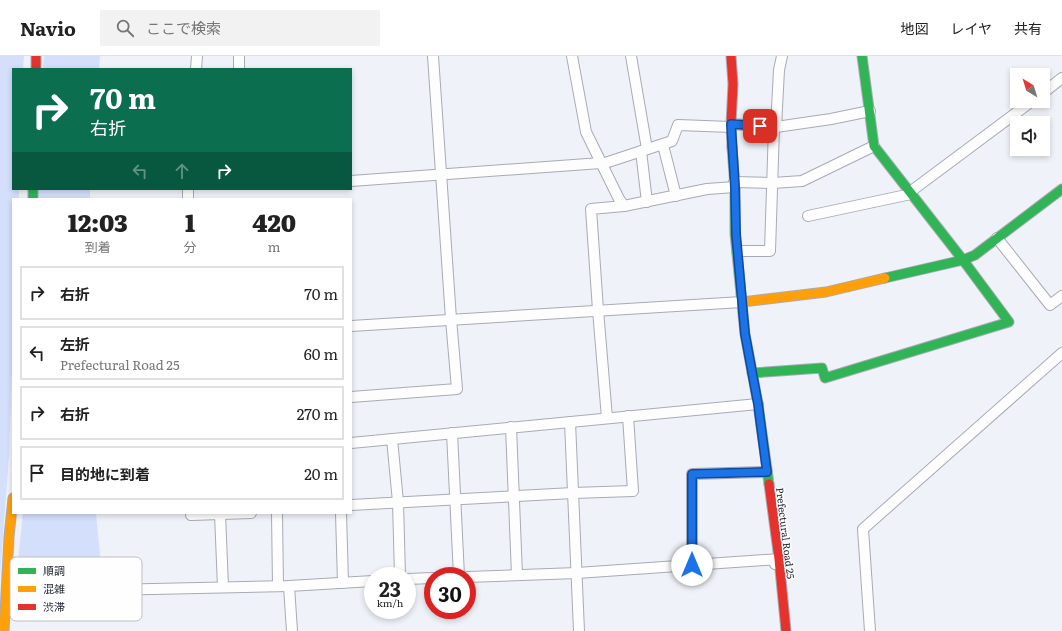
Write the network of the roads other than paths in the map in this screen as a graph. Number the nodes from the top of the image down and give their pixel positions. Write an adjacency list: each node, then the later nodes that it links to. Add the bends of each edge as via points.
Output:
1 (36, 56): 10 (street)
2 (197, 56): 11 (street)
3 (239, 56): 12 (street)
4 (433, 56): 23 (street)
5 (572, 56): 22 (street, via 586,132)
6 (631, 56): 21 (street)
7 (731, 56): 17 (street, Prefectural Road 25)
8 (782, 56): 18 (street)
9 (862, 56): 16 (street)
10 (36, 68)
11 (196, 68)
12 (239, 68)
13 (1062, 78): 14 (street)
14 (1050, 87)
15 (1023, 108): 28 (street)
16 (870, 110): 18 (street); 20 (street)
17 (731, 125): 18 (street); 19 (street, via 678,126 672,142); 26 (street, Prefectural Road 25)
18 (775, 127): 25 (street)
19 (663, 145): 21 (street); 29 (street)
20 (874, 146): 25 (street, via 802,181); 28 (street)
21 (644, 150): 22 (street); 30 (street)
22 (601, 164): 23 (street); 31 (street)
23 (441, 175): 24 (street); 39 (street)
24 (352, 181)
25 (773, 183): 26 (street); 34 (street, via 770,251)
26 (735, 185): 29 (street); 34 (street, Prefectural Road 25)
27 (1062, 189): 33 (street)
28 (911, 193): 32 (street); 35 (street)
29 (676, 196): 30 (street)
30 (647, 202): 31 (street)
31 (624, 206): 38 (street, via 591,209)
32 (808, 216)
33 (998, 238): 35 (street, via 975,255); 36 (street, via 1050,305)
34 (737, 251): 37 (street, Prefectural Road 25)
35 (963, 260): 37 (street, via 826,292); 42 (street, via 1008,322 825,378 822,368)
36 (1062, 296)
37 (742, 302): 38 (street); 42 (street, Prefectural Road 25)
38 (598, 310): 39 (street); 46 (street)
39 (451, 320): 40 (street); 43 (street, via 457,389)
40 (352, 326)
41 (1062, 353): 80 (street, via 863,528)
42 (752, 373): 44 (street, Prefectural Road 25)
43 (352, 397)
44 (758, 404): 45 (street); 52 (street, Prefectural Road 25)
45 (628, 416): 46 (street); 53 (street, via 633,491)
46 (607, 418): 47 (street)
47 (570, 422): 48 (street); 53 (street)
48 (511, 427): 49 (street); 54 (street)
49 (452, 433): 50 (street); 55 (street)
50 (392, 439): 51 (street); 56 (street)
51 (352, 444)
52 (767, 472): 63 (street, Prefectural Road 25); 64 (street, via 692,474)
53 (573, 492): 54 (street); 67 (street)
54 (514, 496): 55 (street); 68 (street)
55 (456, 499): 56 (street); 66 (street)
56 (398, 502): 57 (street); 65 (street)
57 (352, 505)
58 (12, 510): 76 (street)
59 (220, 514): 62 (street); 74 (street)
60 (277, 514): 72 (street)
61 (341, 514): 71 (street)
62 (191, 515)
63 (777, 562): 64 (street); 79 (street, Prefectural Road 25)
64 (692, 565): 67 (street)
65 (400, 567)
66 (459, 567)
67 (577, 573): 68 (street); 78 (street)
68 (517, 575): 69 (street)
69 (476, 577)
70 (364, 582): 71 (street)
71 (344, 583): 73 (street)
72 (278, 586): 73 (street); 74 (street)
73 (289, 586): 77 (street)
74 (223, 588): 75 (street)
75 (142, 589)
76 (4, 631)
77 (292, 631)
78 (579, 631)
79 (786, 631)
80 (870, 631)

